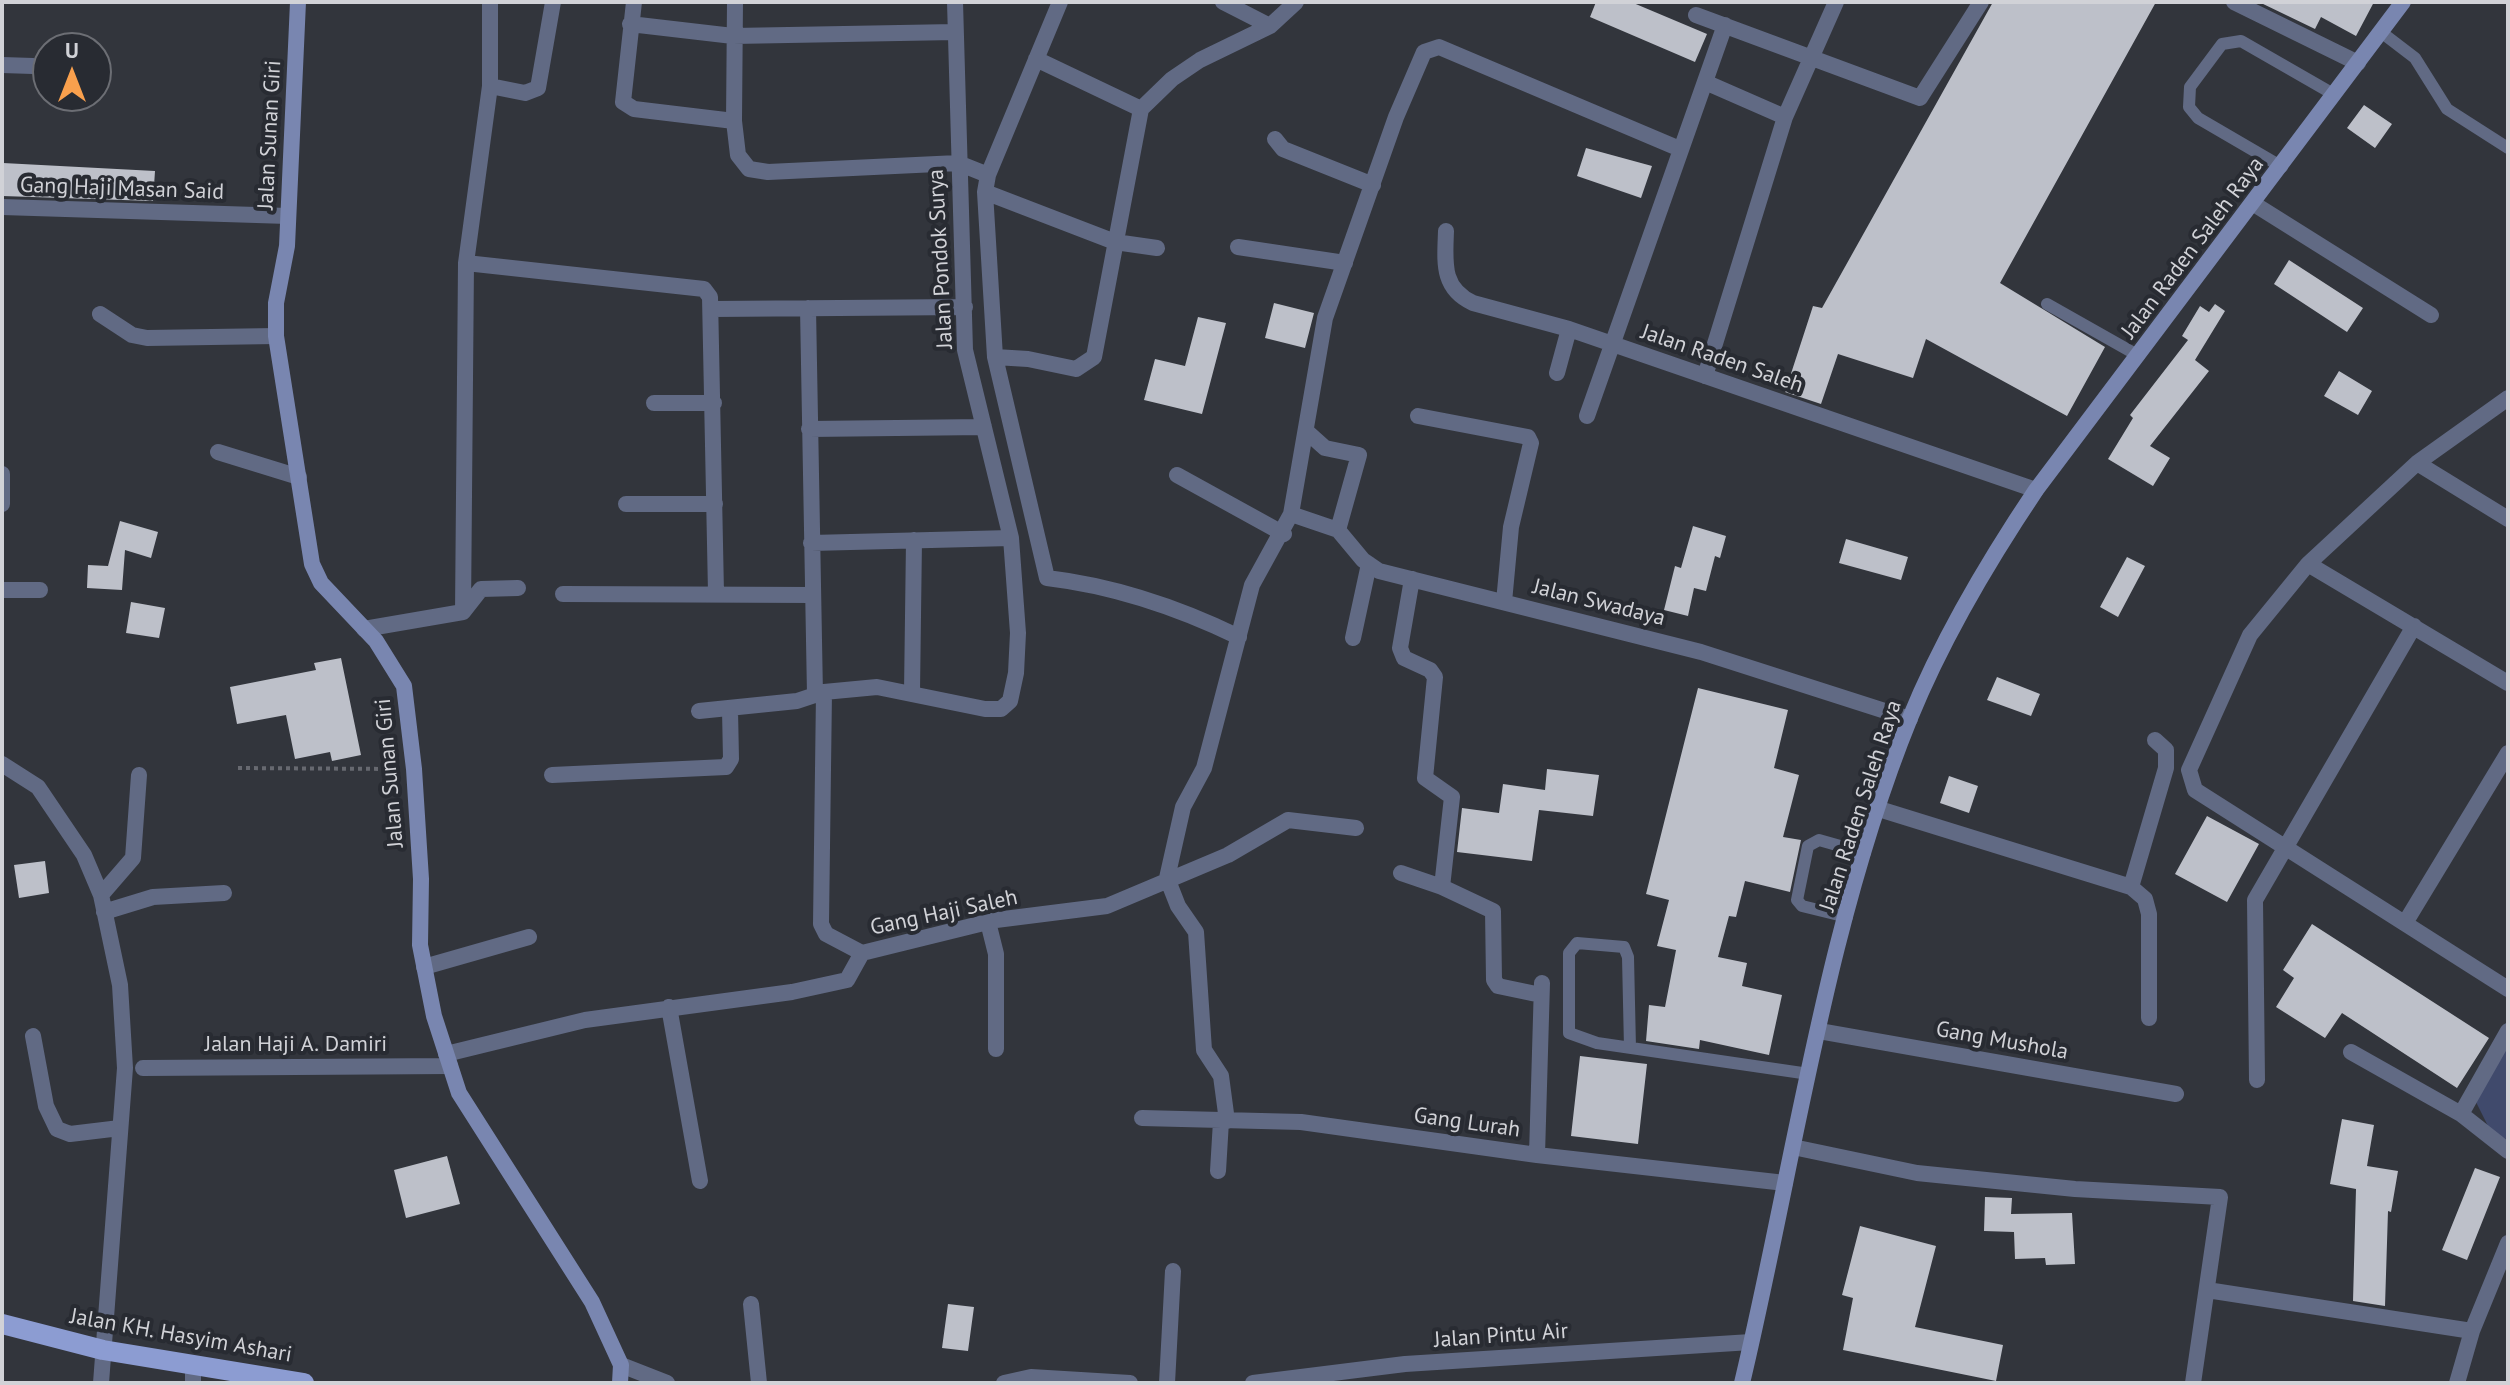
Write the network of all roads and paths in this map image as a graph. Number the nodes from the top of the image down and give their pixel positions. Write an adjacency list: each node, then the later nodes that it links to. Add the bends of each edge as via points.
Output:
1 (298, 2): 42 (main road, Jalan Sunan Giri)
2 (490, 2): 27 (street)
3 (553, 2): 27 (street, via 538,88 525,93)
4 (634, 2): 15 (street)
5 (735, 2): 20 (street)
6 (955, 2): 18 (street, Jalan Pondok Surya)
7 (1060, 2): 22 (street)
8 (1223, 2): 17 (street)
9 (1296, 2): 17 (street)
10 (1836, 2): 21 (street)
11 (1981, 2): 21 (street, via 1920,98)
12 (2234, 2): 23 (street)
13 (2403, 2): 19 (main road, Jalan Raden Saleh Raya)
14 (1696, 15): 16 (street)
15 (630, 24): 20 (street); 31 (street, via 623,102 634,109)
16 (1725, 25): 21 (street); 26 (street)
17 (1270, 26): 29 (street, via 1191,66)
18 (955, 32): 20 (street); 35 (street, Jalan Pondok Surya)
19 (2381, 32): 23 (main road, Jalan Raden Saleh Raya); 33 (lane, via 2415,58 2447,109)
20 (733, 36): 31 (street)
21 (1810, 58): 30 (street)
22 (1036, 59): 29 (street); 37 (street)
23 (2358, 63): 28 (main road, Jalan Raden Saleh Raya)
24 (2, 65): 25 (street)
25 (32, 66)
26 (1705, 82): 30 (street); 34 (street)
27 (490, 86): 47 (street)
28 (2335, 95): 36 (main road, Jalan Raden Saleh Raya); 36 (lane, via 2241,41 2222,44 2190,87 2189,107 2198,118)
29 (1141, 109): 44 (street)
30 (1785, 117): 61 (street)
31 (734, 121): 35 (street, via 738,155 749,169)
32 (1275, 139): 38 (street, via 1283,149)
33 (2508, 148)
34 (1680, 149): 38 (street, via 1429,47 1396,117); 57 (street)
35 (958, 163): 37 (street); 50 (street, Jalan Pondok Surya)
36 (2282, 167): 40 (main road, Jalan Raden Saleh Raya)
37 (988, 175): 39 (street)
38 (1373, 185): 48 (street)
39 (985, 192): 44 (street); 59 (street)
40 (2254, 204): 54 (street); 58 (main road, Jalan Raden Saleh Raya)
41 (2, 207): 42 (street, Gang Haji Masan Said)
42 (288, 216): 56 (main road, Jalan Sunan Giri)
43 (1446, 231): 55 (street, Jalan Raden Saleh, via 1445,272 1460,297)
44 (1115, 242): 46 (street); 59 (street, via 1094,357 1076,369)
45 (1238, 247): 48 (street)
46 (1157, 248)
47 (466, 263): 52 (street, via 704,289); 96 (street)
48 (1345, 263): 69 (street, via 1325,318)
49 (2047, 304): 58 (lane)
50 (965, 307): 51 (street); 67 (street, Jalan Pondok Surya, via 965,350)
51 (808, 308): 52 (street); 68 (street)
52 (713, 309): 64 (street)
53 (100, 314): 56 (street, via 132,335 147,338)
54 (2431, 315)
55 (1569, 329): 57 (street, Jalan Raden Saleh); 60 (street)
56 (276, 336): 74 (main road, Jalan Sunan Giri)
57 (1609, 344): 61 (street, Jalan Raden Saleh); 66 (street)
58 (2139, 356): 75 (main road, Jalan Raden Saleh Raya)
59 (995, 357): 99 (street, via 1047,578 1139,596)
60 (1557, 373)
61 (1705, 376): 75 (street, Jalan Raden Saleh)
62 (2508, 398): 71 (street)
63 (654, 403): 64 (street)
64 (714, 403): 78 (street)
65 (1418, 416): 95 (street, via 1528,437 1531,443 1511,527)
66 (1587, 416)
67 (984, 427): 68 (street); 83 (street, Jalan Pondok Surya)
68 (809, 429): 85 (street)
69 (1306, 431): 79 (street); 81 (street, via 1325,448 1359,455)
70 (218, 452): 74 (street)
71 (2417, 463): 80 (street); 87 (street)
72 (2, 474): 76 (street)
73 (1177, 475): 82 (street)
74 (299, 477): 98 (main road, Jalan Sunan Giri, via 312,564 321,583)
75 (2036, 490): 106 (main road, Jalan Raden Saleh Raya, via 1985,566)
76 (2, 504)
77 (626, 504): 78 (street)
78 (715, 504): 92 (street)
79 (1291, 514): 81 (street, Jalan Swadaya); 82 (street)
80 (2508, 519)
81 (1338, 530): 86 (street, Jalan Swadaya)
82 (1284, 534): 99 (street, via 1252,585)
83 (1011, 538): 84 (street); 102 (street, Jalan Pondok Surya, via 1018,633 1010,701 1001,709 985,709)
84 (914, 540): 85 (street); 102 (street)
85 (811, 543): 94 (street)
86 (1369, 564): 88 (street, Jalan Swadaya); 100 (street)
87 (2308, 564): 97 (street); 116 (street, via 2250,635 2189,770 2195,790)
88 (1412, 579): 95 (street, Jalan Swadaya); 120 (street, via 1400,648 1404,658 1435,677 1425,778 1452,797)
89 (518, 588): 96 (street, via 481,589)
90 (2, 590): 91 (street)
91 (40, 590)
92 (716, 593): 93 (street); 94 (street)
93 (563, 594)
94 (813, 595): 103 (street)
95 (1504, 602): 106 (street, Jalan Swadaya, via 1701,652)
96 (463, 612): 98 (street)
97 (2414, 626): 101 (street); 116 (street)
98 (364, 629): 111 (main road, Jalan Sunan Giri, via 404,686)
99 (1239, 637): 119 (street, via 1204,768 1183,807)
100 (1353, 638)
101 (2508, 683)
102 (912, 692): 103 (street, via 877,687)
103 (819, 694): 104 (street); 128 (street, via 821,924 826,934)
104 (730, 710): 105 (street); 113 (street, via 731,759 726,767)
105 (699, 711)
106 (1910, 719): 114 (main road, Jalan Raden Saleh Raya)
107 (2155, 740): 121 (street, via 2166,750 2166,768)
108 (2508, 753): 126 (street)
109 (2, 764): 123 (street, via 38,787 84,855)
110 (238, 768): 111 (path)
111 (414, 769): 129 (main road, Jalan Sunan Giri)
112 (139, 775): 123 (street, via 133,858)
113 (552, 775)
114 (1879, 809): 117 (main road, Jalan Raden Saleh Raya); 121 (street)
115 (1356, 828): 119 (street, Gang Haji Saleh, via 1288,820 1228,855)
116 (2285, 846): 126 (street); 142 (street, via 2253,913)
117 (1865, 853): 124 (main road, Jalan Raden Saleh Raya); 124 (lane, via 1819,840 1808,846 1797,900 1802,906)
118 (1401, 873): 120 (street)
119 (1167, 878): 125 (street, Gang Haji Saleh, via 1097,909); 146 (street, via 1196,932 1204,1050 1221,1076)
120 (1442, 887): 150 (street, via 1493,911 1498,986 1542,989)
121 (2131, 887): 132 (street, via 2145,899 2149,914)
122 (224, 893): 123 (street)
123 (103, 903): 147 (street, via 120,985 125,1068)
124 (1847, 917): 133 (main road, Jalan Raden Saleh Raya)
125 (988, 922): 128 (street, Gang Haji Saleh); 137 (street, via 996,954)
126 (2405, 923): 130 (street)
127 (529, 937): 129 (street)
128 (862, 953): 131 (street, Gang Haji Saleh, via 847,980)
129 (424, 967): 139 (main road, Jalan Sunan Giri)
130 (2508, 989)
131 (669, 1007): 139 (street, Gang Haji Saleh, via 585,1020); 152 (street)
132 (2149, 1018)
133 (1819, 1031): 141 (main road, Jalan Raden Saleh Raya); 143 (street, Gang Mushola)
134 (2508, 1031): 144 (street)
135 (33, 1036): 147 (street, via 46,1106 57,1129 70,1134)
136 (1630, 1048): 136 (lane, via 1569,1033 1569,953 1577,943 1624,947); 141 (lane)
137 (996, 1049)
138 (2351, 1052): 144 (street)
139 (448, 1060): 140 (street, Jalan Haji A. Damiri); 162 (main road, Jalan Sunan Giri, via 459,1093 592,1302)
140 (143, 1068)
141 (1809, 1074): 148 (main road, Jalan Raden Saleh Raya)
142 (2257, 1080)
143 (2176, 1094)
144 (2461, 1114): 149 (street)
145 (1142, 1118): 146 (street, Gang Lurah)
146 (1224, 1121): 150 (street, Gang Lurah, via 1301,1122); 151 (street)
147 (120, 1128): 161 (street)
148 (1793, 1147): 153 (main road, Jalan Raden Saleh Raya); 156 (street, via 1917,1173 2220,1197)
149 (2508, 1151)
150 (1537, 1155): 153 (street, Gang Lurah)
151 (1218, 1171)
152 (700, 1181)
153 (1785, 1183): 160 (main road, Jalan Raden Saleh Raya)
154 (2508, 1243): 159 (street)
155 (1173, 1271): 172 (street)
156 (2207, 1290): 159 (street); 175 (street)
157 (751, 1304): 169 (street)
158 (2, 1324): 161 (main road, Jalan KH. Hasyim Ashari)
159 (2472, 1331): 176 (street)
160 (1751, 1342): 173 (street, Jalan Pintu Air, via 1405,1364); 174 (main road, Jalan Raden Saleh Raya)
161 (103, 1350): 163 (main road, Jalan KH. Hasyim Ashari); 165 (street)
162 (621, 1365): 167 (main road, Jalan Sunan Giri); 168 (street)
163 (193, 1374): 164 (main road, Jalan KH. Hasyim Ashari)
164 (264, 1380): 166 (main road, Jalan KH. Hasyim Ashari)
165 (101, 1383)
166 (304, 1383)
167 (620, 1383)
168 (667, 1383)
169 (759, 1383)
170 (1004, 1383): 171 (street, via 1031,1377)
171 (1130, 1383)
172 (1167, 1383)
173 (1253, 1383)
174 (1742, 1383)
175 (2193, 1383)
176 (2457, 1383)

